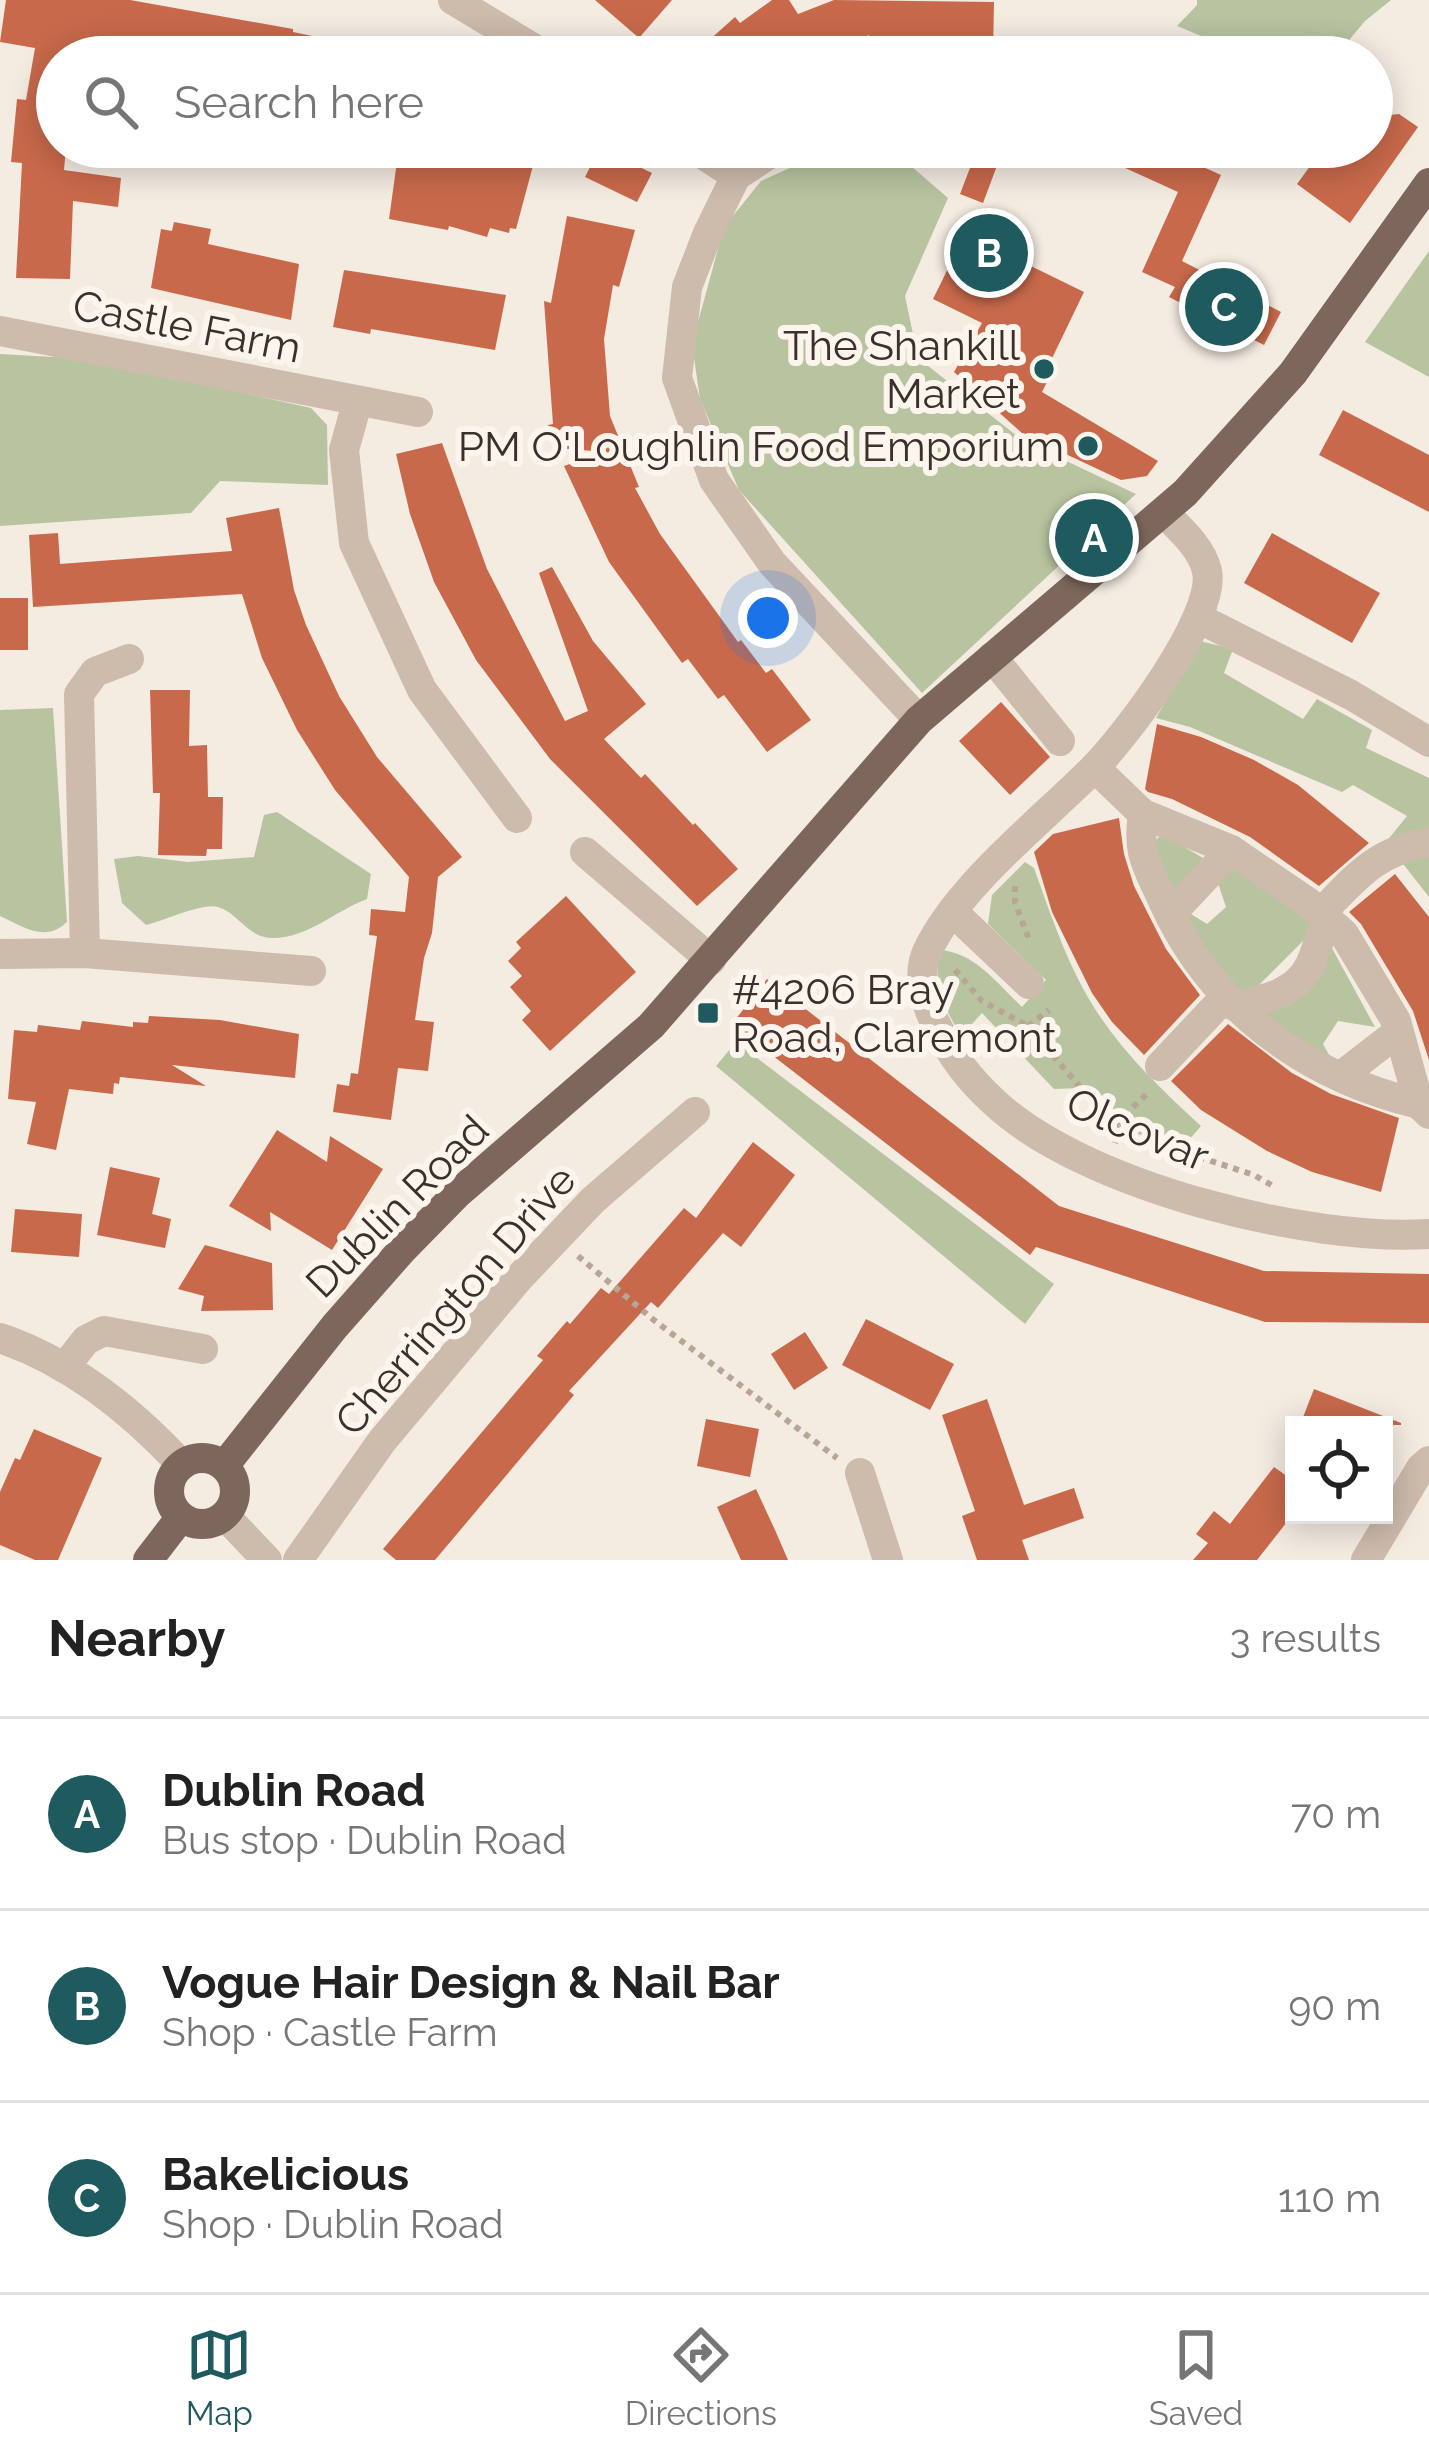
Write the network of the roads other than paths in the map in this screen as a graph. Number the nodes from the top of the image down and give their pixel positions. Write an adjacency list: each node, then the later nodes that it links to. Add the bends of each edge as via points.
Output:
1 (453, 0): 2 (street)
2 (513, 36)
3 (724, 168): 5 (street)
4 (748, 168): 5 (street)
5 (736, 176): 14 (street, via 687,287 677,378 714,480 772,563)
6 (1429, 183): 10 (main road, Dublin Road, via 1293,373)
7 (0, 331): 8 (street, Castle Farm)
8 (357, 403): 9 (street, Castle Farm); 19 (street, via 344,450 354,543 422,690)
9 (418, 412)
10 (1164, 513): 11 (street, via 1208,572); 12 (main road, Dublin Road)
11 (1200, 619): 16 (street); 17 (street)
12 (992, 657): 14 (main road, Dublin Road); 15 (street)
13 (129, 659): 26 (street, via 95,672 79,694)
14 (919, 721): 28 (main road, Dublin Road)
15 (1060, 741)
16 (1429, 742)
17 (1095, 768): 18 (street); 23 (street)
18 (1143, 814): 21 (street); 24 (street, via 1138,845)
19 (517, 818)
20 (1429, 842): 25 (street, via 1393,849 1361,872)
21 (1231, 850): 24 (street); 25 (street)
22 (585, 852): 28 (street)
23 (953, 913): 30 (street); 37 (street, Olcovar, via 925,955 922,979 951,1054 995,1104 1106,1169 1219,1208 1304,1229)
24 (1170, 915): 31 (street)
25 (1326, 917): 31 (street, via 1293,986 1275,998); 32 (street, via 1344,934)
26 (86, 953): 27 (street); 29 (street)
27 (0, 954)
28 (711, 960): 43 (main road, Dublin Road, via 651,1026 402,1250)
29 (311, 971)
30 (1038, 978)
31 (1229, 1002): 33 (street); 34 (street, via 1293,1052)
32 (1398, 1031): 34 (street); 35 (street)
33 (1160, 1066)
34 (1341, 1076): 35 (street)
35 (1424, 1109)
36 (695, 1112): 49 (street, Cherrington Drive, via 557,1238 397,1424)
37 (1429, 1234)
38 (0, 1339): 40 (street)
39 (203, 1349): 40 (street, via 104,1331)
40 (64, 1369): 42 (street, via 109,1397)
41 (1429, 1461): 51 (street)
42 (182, 1465): 43 (main road, via 198,1458); 46 (main road, via 169,1490)
43 (224, 1466): 45 (main road, via 235,1488)
44 (860, 1474): 50 (street)
45 (225, 1516): 46 (main road, via 202,1525); 48 (street)
46 (181, 1517): 47 (main road)
47 (148, 1560)
48 (267, 1560)
49 (298, 1560)
50 (888, 1560)
51 (1366, 1560)

